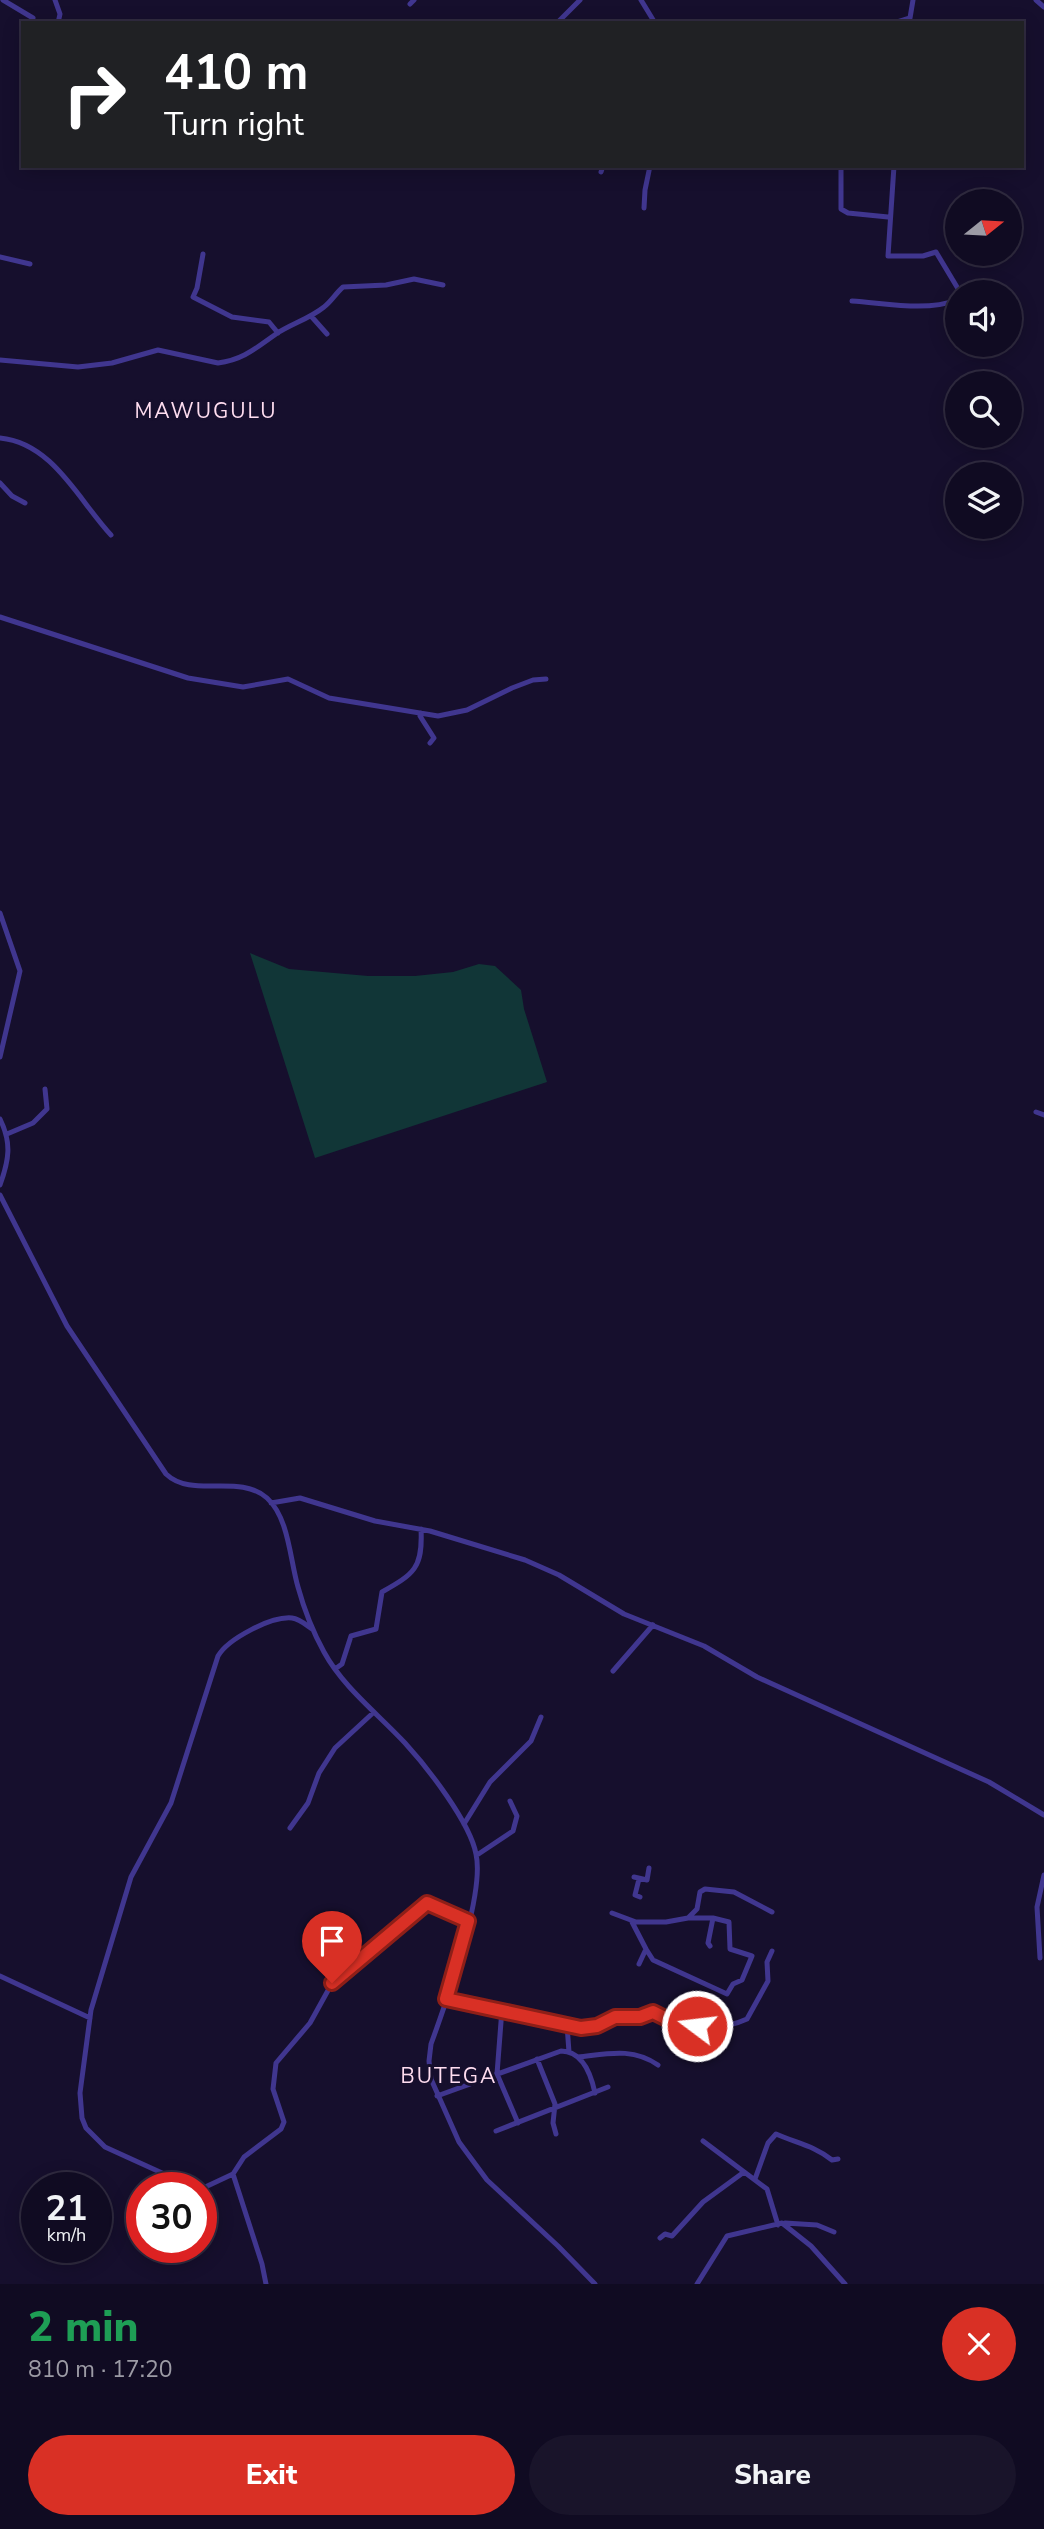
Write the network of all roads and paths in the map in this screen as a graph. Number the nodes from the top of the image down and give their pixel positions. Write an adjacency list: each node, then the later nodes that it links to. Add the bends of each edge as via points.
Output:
1 (3, 0): 8 (street)
2 (55, 0): 9 (street)
3 (580, 0): 10 (street)
4 (641, 0): 11 (street)
5 (913, 0): 12 (street)
6 (1036, 0): 7 (street)
7 (1044, 7)
8 (33, 18)
9 (58, 21)
10 (559, 21)
11 (654, 21)
12 (908, 21)
13 (650, 168): 16 (street)
14 (841, 168): 17 (street, via 841,209)
15 (894, 168): 17 (street)
16 (645, 208)
17 (888, 217): 21 (street, via 888,256 936,252)
18 (203, 254): 26 (street, via 193,297 232,317 269,322)
19 (0, 257): 20 (street)
20 (30, 264)
21 (955, 280)
22 (443, 285): 25 (street, via 414,279 343,287)
23 (852, 301): 24 (street)
24 (945, 305)
25 (311, 316): 26 (street); 27 (street)
26 (278, 333): 28 (street, via 241,359 218,363 158,350 78,367)
27 (327, 334)
28 (0, 360)
29 (2, 438): 30 (street); 33 (street, via 31,450 58,469)
30 (0, 444)
31 (0, 483): 32 (street)
32 (25, 503)
33 (111, 535)
34 (2, 617): 36 (street, via 188,678 243,687 288,679 329,698)
35 (546, 679): 36 (street, via 533,680 458,712)
36 (421, 713): 37 (street, via 434,738)
37 (430, 743)
38 (0, 913): 39 (street, via 20,971)
39 (0, 1057)
40 (45, 1089): 44 (street, via 47,1109 33,1123)
41 (1036, 1112): 42 (street)
42 (1044, 1115)
43 (0, 1119): 44 (street)
44 (7, 1134): 45 (street, via 10,1159)
45 (0, 1185)
46 (0, 1195): 47 (street, via 67,1326 166,1474 181,1484 250,1490)
47 (271, 1503): 48 (street, via 300,1498 375,1521); 50 (street, via 282,1525)
48 (421, 1529): 49 (street, via 526,1560); 51 (street, via 422,1547 415,1571 383,1592 376,1629 351,1636 342,1664)
49 (653, 1625): 52 (street); 56 (street, via 989,1782)
50 (313, 1630): 51 (street); 77 (street, via 295,1619 281,1619 233,1640 218,1656 171,1803 131,1877)
51 (335, 1669): 53 (street)
52 (613, 1671)
53 (374, 1712): 57 (street, via 414,1752); 58 (street, via 335,1748)
54 (541, 1717): 57 (street, via 531,1741 490,1782)
55 (510, 1801): 59 (street, via 517,1816 513,1831)
56 (1044, 1815)
57 (464, 1824): 59 (street)
58 (290, 1828)
59 (477, 1855): 67 (street, via 478,1879)
60 (649, 1868): 62 (street, via 648,1880 637,1878 635,1895)
61 (1044, 1875): 72 (street, via 1037,1906)
62 (640, 1897)
63 (772, 1912): 65 (street, via 734,1892 705,1889)
64 (612, 1913): 68 (street)
65 (688, 1918): 66 (street); 68 (street)
66 (713, 1918): 69 (street); 70 (street, via 729,1922 730,1949 752,1956 742,1980 727,1994 653,1960)
67 (468, 1921): 75 (street); 95 (street, via 433,1904 423,1905 372,1952 336,1976 310,2023 274,2071 273,2089 283,2113 281,2129 244,2157)
68 (632, 1922): 70 (street)
69 (710, 1947)
70 (646, 1949): 73 (street)
71 (772, 1951): 78 (street, via 766,1962 768,1981 747,2020 739,2023 704,2029 679,2025 653,2012 615,2017 591,2028)
72 (1040, 1958)
73 (639, 1964)
74 (0, 1976): 77 (street)
75 (446, 1999): 76 (street); 86 (street, via 429,2054)
76 (502, 2009): 78 (street); 83 (street)
77 (90, 2018): 93 (street, via 80,2093 86,2128 105,2147)
78 (567, 2025): 79 (street)
79 (569, 2052): 80 (street); 81 (street)
80 (579, 2057): 82 (street, via 627,2053); 85 (street)
81 (537, 2059): 83 (street); 87 (street)
82 (658, 2065)
83 (497, 2074): 86 (street); 88 (street)
84 (608, 2087): 85 (street)
85 (596, 2093): 87 (street)
86 (438, 2096): 102 (street, via 459,2142 487,2180)
87 (555, 2109): 88 (street); 90 (street)
88 (518, 2123): 89 (street)
89 (496, 2131)
90 (556, 2134)
91 (703, 2141): 94 (street)
92 (838, 2159): 96 (street, via 776,2134)
93 (160, 2172)
94 (744, 2172): 96 (street); 100 (street, via 703,2202 672,2235)
95 (233, 2174): 97 (street); 101 (street)
96 (755, 2179): 98 (street, via 769,2194)
97 (217, 2182)
98 (780, 2224): 99 (street, via 817,2225); 103 (street, via 727,2236); 104 (street, via 811,2246)
99 (834, 2232)
100 (660, 2238)
101 (266, 2284)
102 (595, 2284)
103 (697, 2284)
104 (845, 2284)

